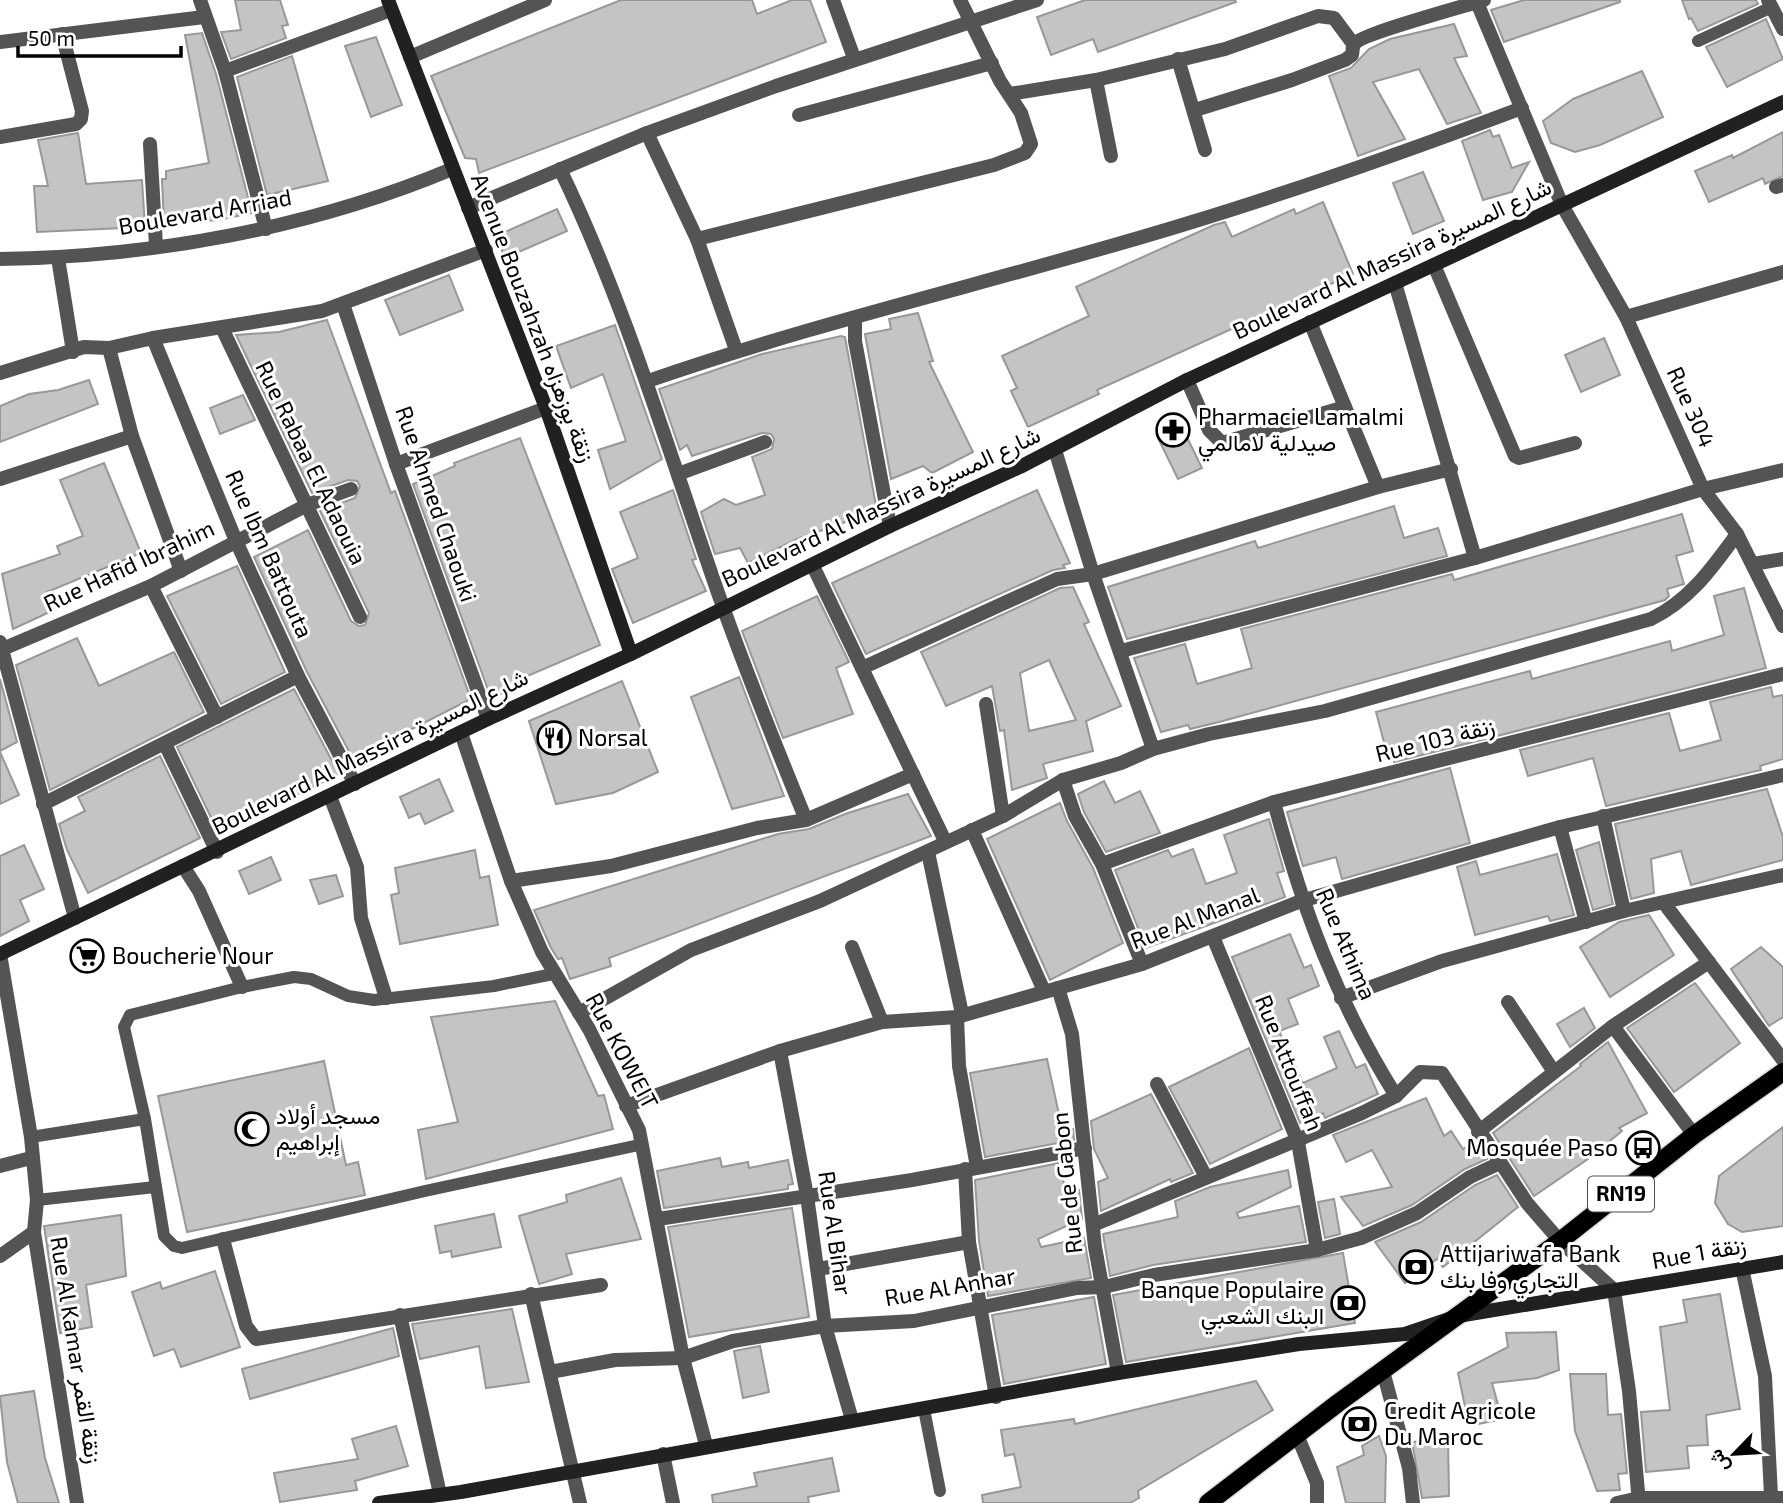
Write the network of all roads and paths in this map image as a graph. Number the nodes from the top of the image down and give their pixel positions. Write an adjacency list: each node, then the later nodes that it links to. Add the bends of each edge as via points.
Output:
1 (200, 0): 9 (street)
2 (545, 0): 16 (street)
3 (833, 0): 17 (street)
4 (960, 0): 10 (street)
5 (1037, 0): 10 (street)
6 (1479, 1): 15 (street, via 1379,32); 24 (street, Rue 304)
7 (1770, 4): 11 (street); 13 (lane)
8 (390, 5): 16 (street, Avenue Bouzahzah زنقة بوزهزاه); 20 (street)
9 (204, 17): 12 (street); 20 (street)
10 (969, 21): 17 (street); 19 (street)
11 (1783, 29)
12 (62, 34): 14 (street); 28 (street, via 81,119 76,124)
13 (1698, 41)
14 (0, 42)
15 (1354, 45): 18 (street, via 1334,18 1311,18 1245,43); 25 (street, via 1345,60)
16 (410, 57): 32 (street, Avenue Bouzahzah زنقة بوزهزاه)
17 (854, 58): 27 (street)
18 (1178, 59): 21 (street); 25 (street)
19 (992, 63): 22 (street); 26 (street)
20 (225, 71): 36 (street)
21 (1096, 80): 22 (street); 31 (street)
22 (1010, 94): 37 (street, via 1031,144 1025,153 994,165)
23 (1783, 102): 34 (street, Boulevard Al Massira شارع المسيرة)
24 (1522, 108): 34 (street, Rue 304); 47 (street, via 1192,222)
25 (1195, 110): 30 (street)
26 (799, 115)
27 (648, 133): 33 (street); 37 (street)
28 (0, 137)
29 (150, 144): 38 (street)
30 (1205, 150)
31 (1111, 156)
32 (452, 169): 35 (street, Avenue Bouzahzah زنقة بوزهزاه); 36 (street, Boulevard Arriad)
33 (560, 169): 35 (street); 56 (street, via 590,231)
34 (1562, 205): 42 (street, Boulevard Al Massira شارع المسيرة); 46 (street, Rue 304)
35 (468, 208): 39 (street, Avenue Bouzahzah زنقة بوزهزاه)
36 (266, 229): 38 (street, Boulevard Arriad)
37 (697, 239): 52 (street)
38 (156, 246): 40 (street, Boulevard Arriad)
39 (486, 250): 45 (street); 58 (street, Avenue Bouzahzah زنقة بوزهزاه)
40 (58, 258): 41 (street, Boulevard Arriad); 53 (street)
41 (0, 259)
42 (1434, 265): 44 (street, Boulevard Al Massira شارع المسيرة); 61 (street, via 1513,454 1519,458)
43 (1783, 272): 46 (street)
44 (1395, 283): 48 (street, Boulevard Al Massira شارع المسيرة); 64 (street)
45 (344, 304): 49 (street); 63 (street, Rue Ahmed Chaouki)
46 (1626, 317): 70 (street, Rue 304)
47 (855, 319): 52 (street); 72 (street, via 857,354)
48 (1310, 322): 55 (street, Boulevard Al Massira شارع المسيرة); 57 (street)
49 (222, 328): 50 (street); 71 (street, Rue Rabaa El Adaouia)
50 (153, 338): 51 (street); 74 (street, Rue Ibm Battouta)
51 (109, 348): 53 (street); 59 (street)
52 (736, 350): 56 (street)
53 (73, 352): 54 (street)
54 (0, 373)
55 (1187, 380): 57 (street, via 1209,430 1222,443); 62 (street, Boulevard Al Massira شارع المسيرة)
56 (648, 381): 66 (street)
57 (1346, 407): 68 (street)
58 (546, 408): 63 (street); 87 (street, Avenue Bouzahzah زنقة بوزهزاه)
59 (132, 436): 67 (street); 79 (street)
60 (765, 442): 66 (street)
61 (1575, 443)
62 (1055, 450): 72 (street, Boulevard Al Massira شارع المسيرة); 80 (street)
63 (396, 464): 93 (street, Rue Ahmed Chaouki)
64 (1451, 469): 68 (street); 75 (street)
65 (1783, 470): 70 (street)
66 (678, 474): 82 (street)
67 (0, 479)
68 (1378, 487): 80 (street)
69 (351, 489): 71 (street, Rue Hafid Ibrahim)
70 (1703, 489): 73 (street, Rue 304); 75 (street)
71 (307, 505): 74 (street, Rue Hafid Ibrahim); 83 (street, Rue Rabaa El Adaouia)
72 (890, 526): 78 (street, Boulevard Al Massira شارع المسيرة)
73 (1737, 534): 77 (street, Rue 304); 96 (street, via 1703,580 1679,603 1639,624 1325,711)
74 (236, 541): 79 (street, Rue Hafid Ibrahim); 90 (street, Rue Ibm Battouta)
75 (1475, 558): 86 (street)
76 (1783, 559): 77 (street)
77 (1754, 564): 84 (street, Rue 304)
78 (813, 566): 82 (street, Boulevard Al Massira شارع المسيرة); 88 (street)
79 (181, 571): 81 (street, Rue Hafid Ibrahim)
80 (1093, 574): 86 (street); 88 (street, via 1057,579)
81 (151, 586): 85 (street, Rue Hafid Ibrahim); 92 (street)
82 (723, 607): 87 (street, Boulevard Al Massira شارع المسيرة); 106 (street)
83 (360, 617)
84 (1783, 626)
85 (1, 647): 103 (street)
86 (1121, 651): 96 (street)
87 (631, 653): 93 (street, Boulevard Al Massira شارع المسيرة)
88 (862, 668): 97 (street)
89 (1783, 674): 102 (street, Rue 103 زنقة)
90 (298, 676): 92 (street); 100 (street, Rue Ibm Battouta)
91 (986, 704): 104 (street)
92 (217, 717): 95 (street)
93 (488, 719): 94 (street, Boulevard Al Massira شارع المسيرة)
94 (461, 733): 100 (street, Boulevard Al Massira شارع المسيرة); 115 (street, Rue KOWEIT)
95 (165, 744): 103 (street); 110 (street)
96 (1153, 749): 99 (street)
97 (914, 774): 106 (street); 109 (street)
98 (1783, 775): 105 (street, Rue Al Manal)
99 (1063, 780): 104 (street); 112 (street)
100 (355, 783): 101 (street, Boulevard Al Massira شارع المسيرة)
101 (330, 796): 110 (street, Boulevard Al Massira شارع المسيرة); 129 (street, via 357,867 361,918)
102 (1274, 802): 112 (street, Rue 103 زنقة); 116 (street, Rue Athima)
103 (43, 804): 119 (street)
104 (1003, 816): 108 (street)
105 (1602, 816): 107 (street, Rue Al Manal); 118 (street)
106 (806, 820): 115 (street, via 611,866)
107 (1560, 827): 116 (street, Rue Al Manal); 120 (street)
108 (972, 830): 109 (street); 128 (street, Rue de Gabon)
109 (945, 841): 111 (street)
110 (217, 852): 113 (street, Boulevard Al Massira شارع المسيرة)
111 (928, 852): 132 (street, via 820,901 691,950); 133 (street)
112 (1102, 864): 125 (street)
113 (183, 866): 119 (street, Boulevard Al Massira شارع المسيرة); 127 (street)
114 (1783, 875): 117 (street)
115 (511, 881): 126 (street, Rue KOWEIT)
116 (1301, 901): 121 (street, Rue Al Manal); 130 (street, Rue Athima)
117 (1664, 903): 118 (street); 124 (street)
118 (1624, 911): 120 (street)
119 (75, 918): 123 (street, Boulevard Al Massira شارع المسيرة)
120 (1586, 922): 130 (street, via 1441,961)
121 (1213, 937): 125 (street, Rue Al Manal); 147 (street, Rue Attouffah)
122 (852, 947): 134 (street)
123 (0, 954): 146 (street, Rue Al Kamar زنقة القمر)
124 (1709, 962): 135 (street); 137 (street)
125 (1142, 964): 128 (street, Rue Al Manal)
126 (553, 974): 129 (lane); 132 (street, Rue KOWEIT)
127 (242, 987): 129 (lane, via 303,977 348,996); 143 (lane, via 131,1015 125,1021)
128 (1051, 989): 133 (street, Rue Al Manal); 149 (street, Rue de Gabon, via 1072,1034)
129 (386, 998)
130 (1341, 998): 141 (street, Rue Athima)
131 (1508, 1002): 138 (street)
132 (579, 1013): 142 (street, Rue KOWEIT)
133 (959, 1016): 134 (street, Rue Al Manal); 153 (street, via 959,1066)
134 (882, 1022): 136 (street, Rue Al Manal)
135 (1613, 1026): 138 (street); 145 (street)
136 (780, 1051): 142 (street, Rue Al Manal); 156 (street, Rue Al Bihar)
137 (1783, 1060)
138 (1554, 1072): 144 (street)
139 (1783, 1072): 145 (main road, RN19)
140 (1157, 1084): 154 (street)
141 (1395, 1096): 144 (street, via 1420,1072 1441,1073); 147 (street)
142 (626, 1106): 148 (street, Rue KOWEIT, via 639,1130)
143 (145, 1119): 146 (lane); 155 (lane)
144 (1478, 1132): 151 (street)
145 (1694, 1135): 162 (main road, RN19)
146 (31, 1137): 150 (street, Rue Al Kamar زنقة القمر)
147 (1298, 1142): 154 (street); 164 (street, Rue Attouffah)
148 (639, 1145): 158 (street, Rue KOWEIT); 161 (lane)
149 (1085, 1148): 153 (street); 159 (street, Rue de Gabon)
150 (31, 1158): 152 (street); 157 (street, Rue Al Kamar زنقة القمر)
151 (1500, 1163): 162 (street); 164 (street, Rue Al Anhar, via 1389,1228)
152 (0, 1166)
153 (971, 1168): 156 (street); 163 (street)
154 (1206, 1177): 159 (street)
155 (155, 1187): 157 (lane); 161 (lane, via 162,1231 171,1244 182,1248)
156 (807, 1196): 158 (street); 168 (street, Rue Al Bihar)
157 (37, 1200): 160 (street, Rue Al Kamar زنقة القمر)
158 (658, 1219): 177 (street, Rue KOWEIT)
159 (1093, 1225): 170 (street, Rue de Gabon)
160 (34, 1232): 165 (street); 193 (street, Rue Al Kamar زنقة القمر)
161 (223, 1239): 174 (street, via 246,1326 254,1339)
162 (1560, 1241): 171 (street); 175 (main road, RN19)
163 (969, 1242): 168 (street); 173 (street)
164 (1317, 1250): 170 (street, Rue Al Anhar)
165 (0, 1256)
166 (1783, 1262): 167 (street, Rue 1 زنقة)
167 (1742, 1268): 171 (street, Rue 1 زنقة); 191 (street, via 1765,1376)
168 (818, 1269): 176 (street, Rue Al Bihar)
169 (601, 1285): 172 (street)
170 (1104, 1287): 173 (street, Rue Al Anhar, via 1021,1298); 180 (street, Rue de Gabon)
171 (1614, 1290): 175 (street, Rue 1 زنقة); 192 (street)
172 (531, 1294): 174 (street); 179 (street)
173 (981, 1310): 176 (street, Rue Al Anhar, via 914,1321); 181 (street)
174 (400, 1315): 189 (street)
175 (1458, 1316): 178 (main road, RN19); 180 (street, Rue 1 زنقة, via 1405,1334)
176 (825, 1326): 177 (street, Rue Al Anhar, via 733,1341); 183 (street, Rue Al Bihar)
177 (682, 1358): 179 (street, Rue Al Anhar, via 615,1360); 185 (street, Rue KOWEIT)
178 (1383, 1371): 184 (main road, RN19); 199 (street, via 1409,1468)
179 (550, 1372): 187 (street)
180 (1118, 1373): 181 (street, Rue 1 زنقة)
181 (996, 1397): 182 (street, Rue 1 زنقة)
182 (924, 1409): 183 (street, Rue 1 زنقة); 188 (lane)
183 (852, 1420): 185 (street, Rue 1 زنقة)
184 (1297, 1435): 197 (main road, RN19); 198 (street, via 1317,1483)
185 (706, 1445): 186 (street, Rue 1 زنقة)
186 (663, 1454): 187 (street, Rue 1 زنقة); 196 (street)
187 (570, 1470): 190 (street, Rue 1 زنقة); 195 (street)
188 (940, 1491)
189 (440, 1494): 190 (street, Rue 1 زنقة); 194 (street, Rue 1 زنقة)
190 (462, 1497)
191 (1777, 1497): 192 (street)
192 (1639, 1500): 200 (street)
193 (77, 1503)
194 (379, 1503)
195 (580, 1503)
196 (673, 1503)
197 (1208, 1503)
198 (1317, 1503)
199 (1413, 1503)
200 (1617, 1503)

